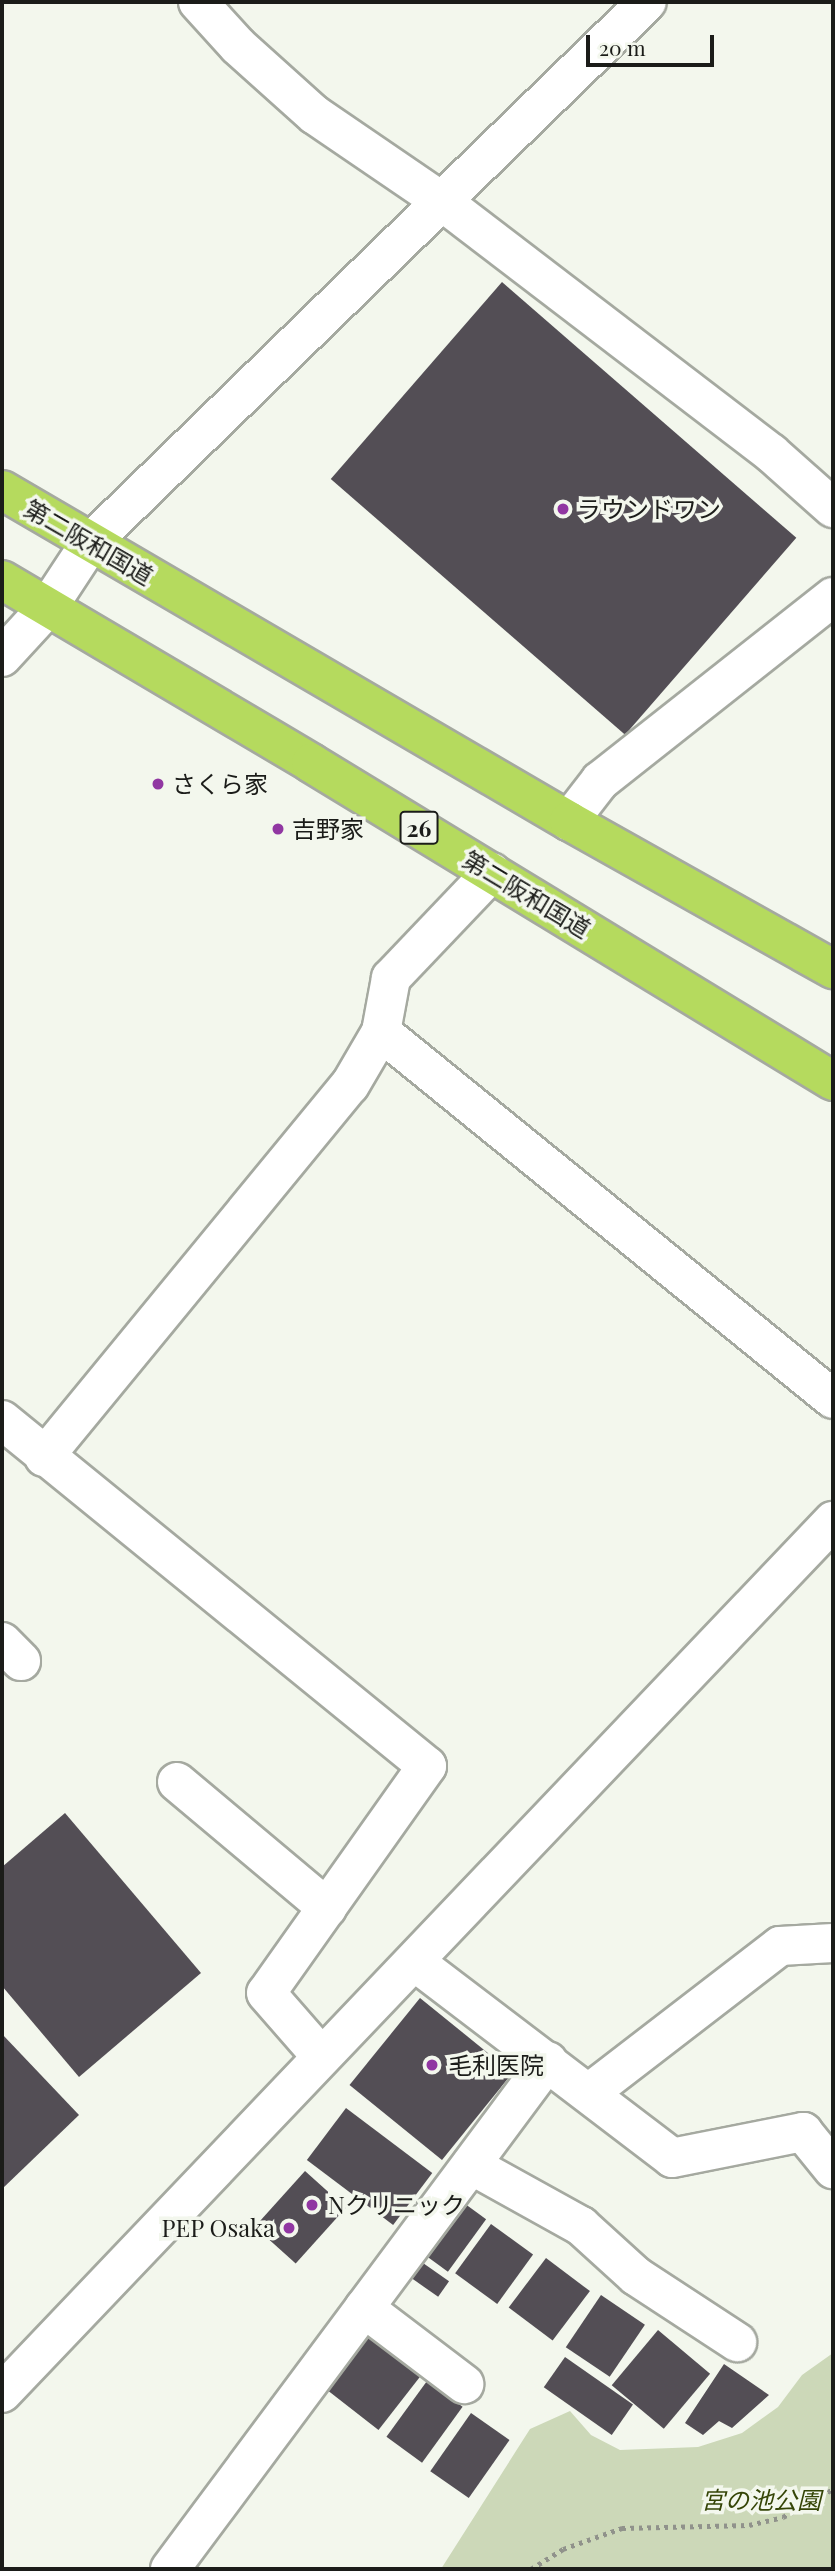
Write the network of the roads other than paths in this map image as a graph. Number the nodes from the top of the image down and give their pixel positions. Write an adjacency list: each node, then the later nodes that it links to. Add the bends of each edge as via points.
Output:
1 (198, 2): 3 (street, via 238,46 315,115)
2 (647, 2): 3 (street)
3 (444, 203): 5 (street, via 771,453); 6 (street)
4 (2, 490): 6 (highway, 第二阪和国道)
5 (833, 508)
6 (90, 543): 9 (street); 11 (highway, 第二阪和国道)
7 (2, 580): 9 (highway, 第二阪和国道 / 26)
8 (833, 597): 11 (street, via 600,780)
9 (48, 607): 10 (street); 12 (highway, 第二阪和国道 / 26)
10 (2, 657)
11 (569, 821): 13 (highway, 第二阪和国道)
12 (492, 872): 14 (street, via 391,978); 15 (highway, 第二阪和国道 / 26)
13 (833, 969)
14 (381, 1032): 16 (street); 18 (street, via 350,1084)
15 (833, 1081)
16 (833, 1399)
17 (2, 1420): 18 (street)
18 (44, 1457): 21 (street, via 427,1766)
19 (833, 1521): 23 (street)
20 (177, 1782): 21 (street)
21 (327, 1908): 24 (street, via 266,1993)
22 (833, 1943): 26 (street, via 780,1946)
23 (415, 1962): 24 (street); 25 (street)
24 (321, 2056): 32 (street)
25 (548, 2061): 26 (street); 27 (street)
26 (590, 2093): 28 (street, via 672,2158 803,2132)
27 (471, 2165): 29 (street); 30 (street, via 581,2226 636,2276)
28 (833, 2169)
29 (364, 2308): 31 (street); 33 (street)
30 (737, 2342)
31 (464, 2384)
32 (2, 2393)
33 (170, 2569)

